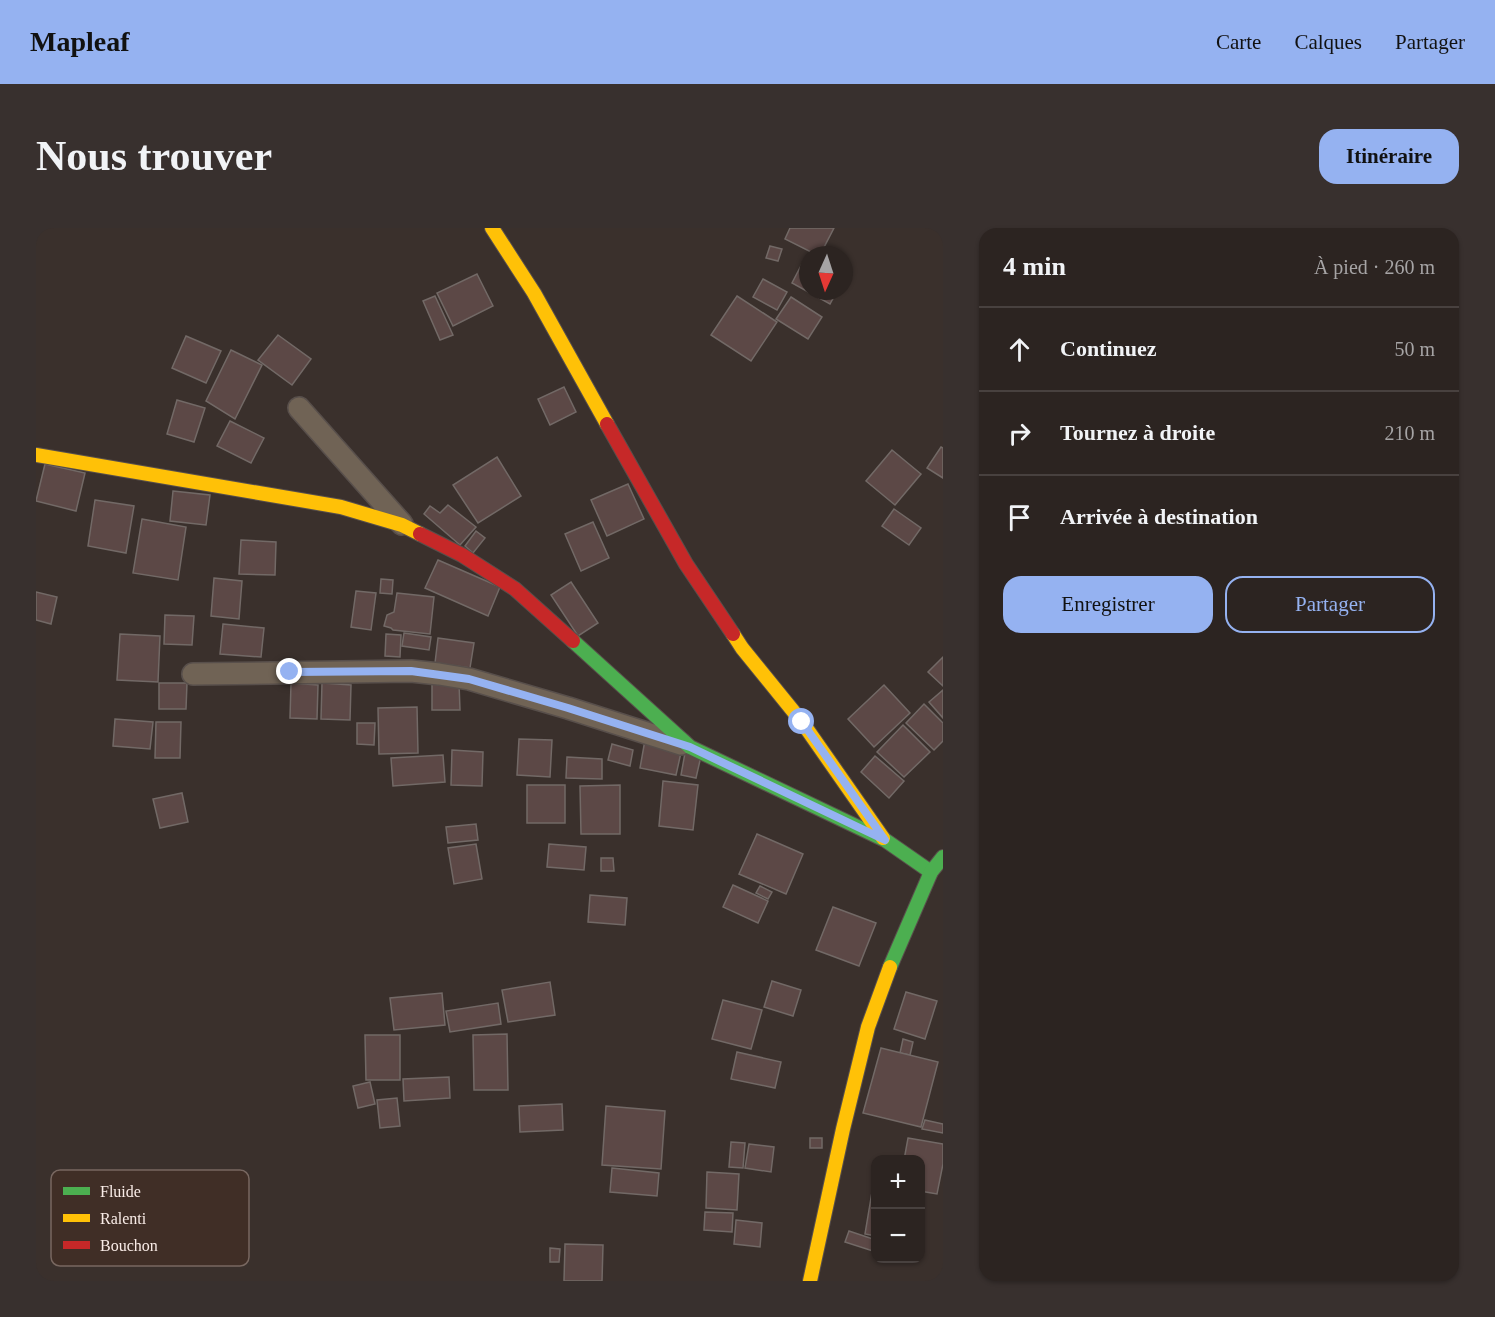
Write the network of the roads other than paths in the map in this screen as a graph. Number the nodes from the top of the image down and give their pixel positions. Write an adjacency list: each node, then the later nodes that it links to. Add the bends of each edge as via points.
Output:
1 (492, 228): 7 (street, via 534,293 686,564 742,648 802,722)
2 (299, 408): 4 (street)
3 (36, 455): 4 (street, via 341,507)
4 (402, 525): 6 (street, via 462,555 514,589)
5 (194, 674): 6 (street, via 440,674 469,679)
6 (690, 747): 7 (street)
7 (885, 840): 9 (street)
8 (943, 857): 9 (street)
9 (931, 872): 10 (street, via 868,1027)
10 (810, 1281)

